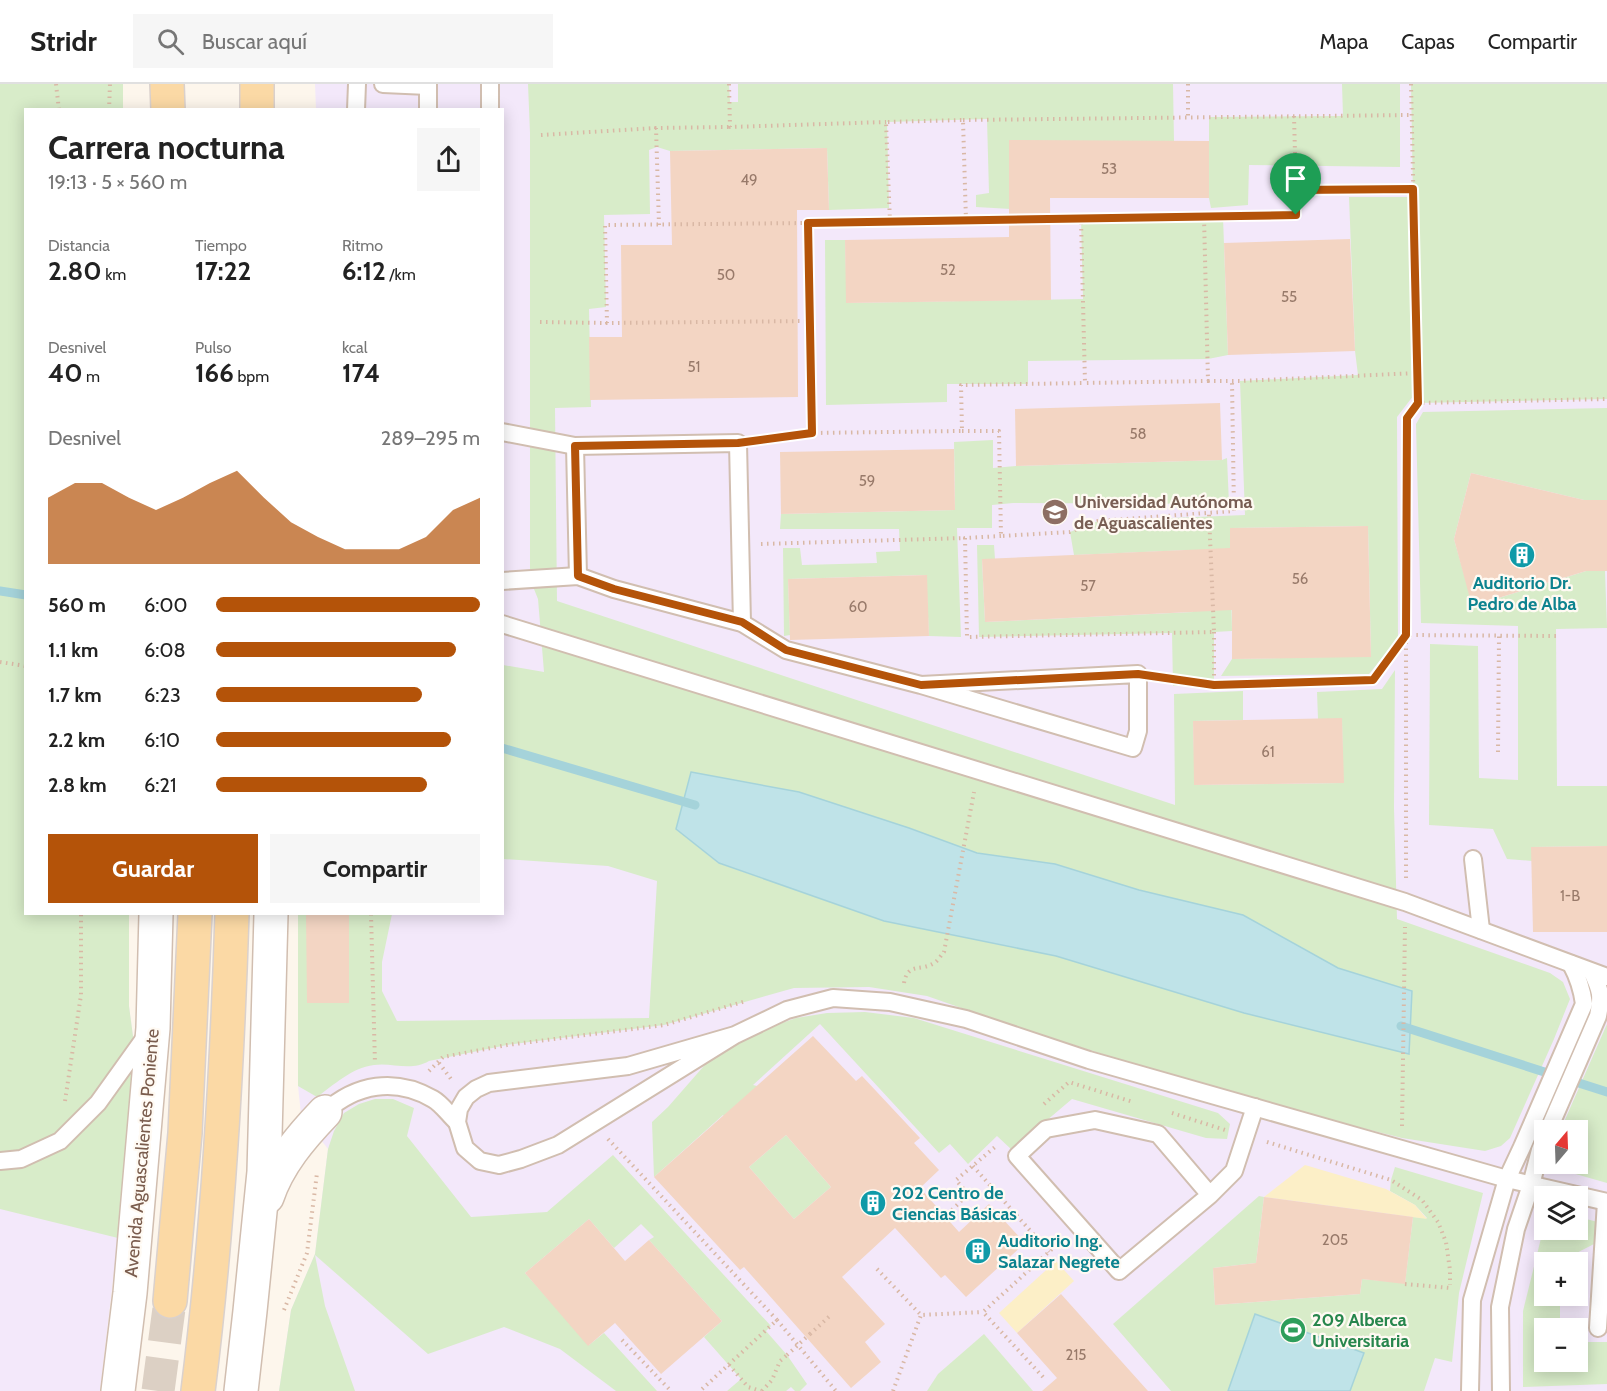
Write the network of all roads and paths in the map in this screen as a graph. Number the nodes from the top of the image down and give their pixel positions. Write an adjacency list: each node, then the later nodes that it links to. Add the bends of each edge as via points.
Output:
1 (56, 84): 12 (path)
2 (110, 84): 13 (path)
3 (167, 84): 14 (main road)
4 (257, 84): 15 (main road)
5 (357, 84): 16 (lane)
6 (383, 84): 11 (lane)
7 (490, 84): 18 (lane)
8 (729, 84): 24 (path)
9 (1188, 84): 21 (path)
10 (1411, 84): 19 (path)
11 (428, 85): 17 (lane)
12 (59, 108)
13 (109, 108)
14 (168, 108)
15 (257, 108)
16 (356, 108)
17 (428, 108)
18 (490, 108)
19 (1411, 115): 20 (path); 27 (path)
20 (1294, 116): 21 (path); 28 (path)
21 (1188, 118): 22 (path)
22 (963, 120): 23 (path); 31 (path)
23 (886, 122): 24 (path); 32 (path)
24 (729, 127): 25 (path)
25 (656, 128): 26 (path); 34 (path)
26 (541, 135)
27 (1413, 189): 28 (path); 38 (path)
28 (1296, 190): 29 (path, via 1296,215)
29 (1204, 217): 30 (path); 39 (path)
30 (1082, 220): 31 (path); 41 (path)
31 (966, 221): 32 (path)
32 (890, 222): 33 (path)
33 (808, 223): 34 (path); 35 (path)
34 (659, 225): 37 (path, via 605,225)
35 (809, 321): 37 (path); 46 (path)
36 (540, 322): 37 (path)
37 (607, 323)
38 (1418, 372): 40 (path); 43 (path)
39 (1208, 381): 40 (path); 41 (path)
40 (1232, 381): 49 (path, via 1234,511)
41 (1085, 383): 44 (path, via 961,385)
42 (1607, 399): 43 (path)
43 (1418, 403): 58 (path, via 1407,418)
44 (962, 431): 46 (path); 50 (path, via 999,431)
45 (504, 432): 48 (lane)
46 (812, 433): 47 (path)
47 (738, 443): 48 (lane); 52 (lane)
48 (575, 446): 53 (lane)
49 (1209, 514): 50 (path, via 1098,521 1070,532); 57 (path)
50 (1001, 536): 51 (path)
51 (964, 538): 52 (path); 57 (path, via 967,637)
52 (740, 545): 55 (lane)
53 (578, 576): 54 (lane); 55 (lane)
54 (504, 581)
55 (742, 622): 64 (lane, via 786,650)
56 (504, 625): 69 (lane)
57 (1214, 632): 65 (path)
58 (1406, 635): 59 (path); 65 (path, via 1373,680); 69 (path)
59 (1499, 636): 60 (path); 66 (path)
60 (1556, 636)
61 (0, 662): 62 (path)
62 (24, 666)
63 (1138, 674): 64 (lane); 64 (lane, via 1138,731 1133,748); 65 (path)
64 (921, 685)
65 (1214, 685)
66 (1498, 752)
67 (974, 792): 80 (path, via 944,952 934,963 911,969 905,975)
68 (1473, 859): 77 (lane)
69 (1405, 902): 77 (lane)
70 (81, 915): 90 (path, via 81,995)
71 (156, 915): 83 (street, Avenida Aguascalientes Poniente)
72 (195, 915): 109 (main road, Avenida Aguascalientes Poniente, via 185,1132)
73 (232, 915): 120 (main road, via 223,1132)
74 (271, 915): 103 (street)
75 (371, 915): 87 (path)
76 (1405, 922): 95 (path)
77 (1481, 930): 78 (lane)
78 (1570, 964): 79 (lane); 82 (lane)
79 (1600, 975): 82 (lane)
80 (902, 992)
81 (755, 999): 86 (path, via 664,1025 507,1045 443,1058)
82 (1595, 1006): 92 (lane); 99 (lane)
83 (153, 1028): 96 (lane, via 98,1102 60,1141 21,1159); 119 (street, Avenida Aguascalientes Poniente)
84 (735, 1035): 85 (lane); 88 (lane); 89 (lane, via 787,1010 833,998 890,1002 966,1019 1089,1060)
85 (628, 1066): 88 (lane, via 641,1077); 93 (lane, via 489,1083 466,1097)
86 (429, 1072)
87 (375, 1086): 91 (lane, via 354,1091); 93 (lane, via 416,1092 434,1100)
88 (645, 1091): 94 (lane)
89 (1255, 1107): 99 (lane); 101 (lane, via 1234,1171)
90 (64, 1112)
91 (325, 1112): 103 (street, via 282,1165)
92 (1552, 1120)
93 (457, 1122): 94 (lane, via 465,1149 480,1161 499,1166 558,1145)
94 (593, 1123): 113 (path)
95 (1402, 1126)
96 (0, 1161)
97 (973, 1166): 105 (path)
98 (1534, 1174): 100 (lane)
99 (1507, 1179): 100 (lane); 126 (lane, via 1472,1300)
100 (1531, 1185): 102 (lane); 127 (lane, via 1516,1229 1500,1307)
101 (1210, 1195): 104 (lane, via 1119,1271); 104 (lane, via 1158,1134 1095,1120 1046,1129 1017,1156)
102 (1606, 1202): 114 (lane)
103 (260, 1218): 121 (street)
104 (1078, 1225): 105 (path)
105 (1049, 1252): 110 (path)
106 (877, 1269): 112 (path)
107 (1405, 1284): 108 (path)
108 (1450, 1288)
109 (170, 1300)
110 (983, 1312): 112 (path); 117 (path)
111 (832, 1314): 123 (path, bridge, via 780,1361)
112 (921, 1315): 125 (path)
113 (777, 1320): 116 (path); 124 (path)
114 (1598, 1328)
115 (622, 1340): 122 (path)
116 (729, 1365): 118 (path); 123 (path, via 748,1387)
117 (1043, 1377)
118 (704, 1390)
119 (118, 1391)
120 (198, 1391)
121 (241, 1391)
122 (670, 1391)
123 (762, 1391)
124 (836, 1391)
125 (893, 1391)
126 (1470, 1391)
127 (1501, 1391)

